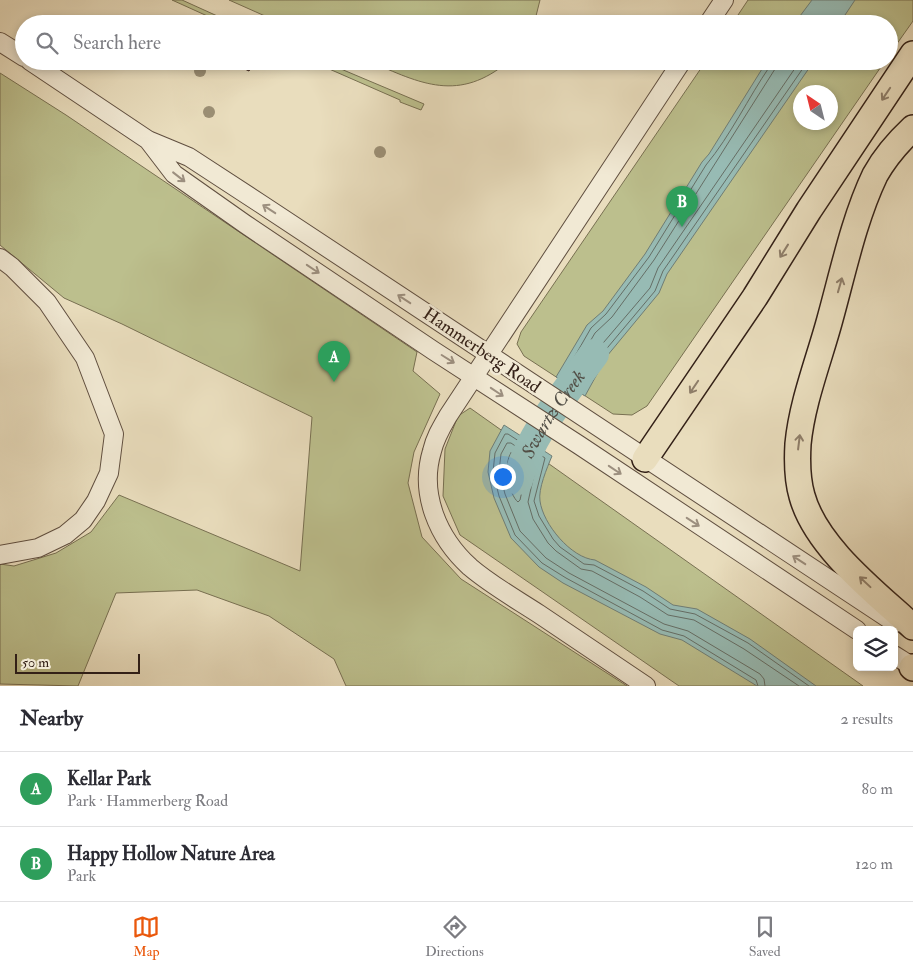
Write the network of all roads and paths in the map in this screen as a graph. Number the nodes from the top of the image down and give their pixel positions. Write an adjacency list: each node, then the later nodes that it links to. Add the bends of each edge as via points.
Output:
1 (724, 0): 2 (street)
2 (714, 15)
3 (0, 42): 4 (street)
4 (15, 51)
5 (913, 54): 13 (highway, one-way to 13)
6 (43, 70): 9 (street, Hammerberg Road)
7 (676, 70): 11 (street)
8 (913, 128): 17 (highway, one-way to 8, via 840,559 822,535 802,497 797,460 806,406 864,202 889,153)
9 (148, 140): 11 (street, Hammerberg Road, one-way to 9, via 189,157); 12 (street, Hammerberg Road, one-way to 12, via 174,174)
10 (0, 258): 15 (street, via 47,302 85,358 114,434 109,473 83,520 65,535 38,548)
11 (489, 354): 12 (street); 13 (street, Hammerberg Road)
12 (475, 377): 14 (street, Hammerberg Road, one-way to 14); 21 (street, via 448,416 431,452 429,490 438,525 447,542 471,567)
13 (646, 458): 14 (street, via 644,477); 18 (street, Hammerberg Road, one-way to 13)
14 (652, 495): 16 (street, Hammerberg Road, one-way to 16)
15 (0, 555)
16 (853, 627)
17 (913, 627)
18 (913, 635)
19 (898, 658): 20 (street)
20 (913, 667)
21 (646, 686)

